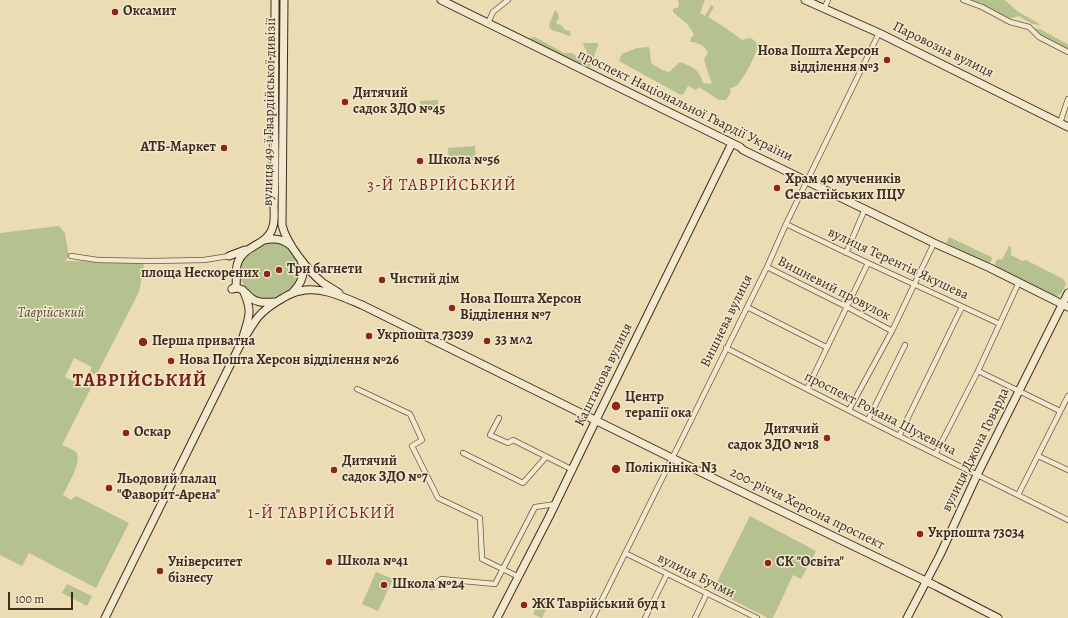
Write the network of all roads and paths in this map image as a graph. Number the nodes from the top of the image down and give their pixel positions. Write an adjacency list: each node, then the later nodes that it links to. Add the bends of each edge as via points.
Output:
1 (275, 0): 12 (street, вулиця 49-ї Гвардійської дивізії)
2 (284, 0): 16 (street, вулиця 49-ї Гвардійської дивізії)
3 (441, 0): 9 (street, проспект Національної Гвардії України)
4 (508, 0): 9 (street, via 493,12)
5 (804, 0): 8 (street, Паровозна вулиця)
6 (828, 0): 8 (street)
7 (961, 0): 11 (street, via 982,7 1010,22 1029,27 1039,37)
8 (824, 9): 10 (street, Паровозна вулиця)
9 (488, 23): 17 (street, проспект Національної Гвардії України)
10 (879, 33): 14 (street, Паровозна вулиця); 19 (street, Вишнева вулиця)
11 (1068, 52)
12 (274, 88): 16 (street, via 279,96 279,127); 18 (street, вулиця 49-ї Гвардійської дивізії)
13 (1068, 99): 14 (street)
14 (1060, 122): 15 (street, Паровозна вулиця)
15 (1068, 127)
16 (283, 133): 18 (street, via 279,138 279,171); 24 (street, вулиця 49-ї Гвардійської дивізії, via 282,225 286,238)
17 (732, 144): 19 (street, проспект Національної Гвардії України); 58 (street, Каштанова вулиця)
18 (275, 175): 22 (street, вулиця 49-ї Гвардійської дивізії, via 274,225 271,233)
19 (807, 181): 20 (street, проспект Національної Гвардії України); 21 (street, Вишнева вулиця)
20 (865, 209): 23 (street, проспект Національної Гвардії України); 26 (street)
21 (786, 224): 26 (street, вулиця Терентія Якушева); 32 (street, Вишнева вулиця)
22 (263, 241): 24 (street, via 278,239); 25 (street)
23 (934, 243): 33 (street, проспект Національної Гвардії України); 34 (street)
24 (293, 248): 29 (street)
25 (249, 249): 28 (street); 30 (street)
26 (846, 253): 31 (street, вулиця Терентія Якушева)
27 (72, 256): 28 (street, via 98,260 151,261 204,260)
28 (229, 256): 30 (street, via 235,257)
29 (299, 256): 36 (street, via 302,280); 38 (street, via 323,282)
30 (237, 263): 35 (street, via 236,286 232,289)
31 (868, 263): 34 (street, вулиця Терентія Якушева); 43 (street)
32 (767, 267): 42 (street, Вишнева вулиця); 43 (street, Вишневий провулок)
33 (1019, 282): 41 (street, проспект Національної Гвардії України); 44 (street)
34 (914, 285): 40 (street, вулиця Терентія Якушева); 45 (street)
35 (243, 290): 39 (street, via 256,302); 46 (street, via 250,313)
36 (293, 292): 38 (street, via 317,289); 39 (street)
37 (1068, 293): 41 (street, вулиця Джона Говарда)
38 (345, 298): 58 (street, 200-річчя Херсона проспект)
39 (276, 302): 46 (street, via 258,318)
40 (962, 306): 44 (street, вулиця Терентія Якушева); 60 (street)
41 (1065, 306): 53 (street, вулиця Джона Говарда)
42 (747, 307): 48 (street); 49 (street, Вишнева вулиця)
43 (847, 307): 45 (street, Вишневий провулок); 48 (street)
44 (1000, 324): 50 (street)
45 (892, 331): 55 (street)
46 (241, 343): 80 (street)
47 (905, 345): 59 (street)
48 (826, 347): 51 (street)
49 (726, 348): 51 (street, проспект Романа Шухевича); 65 (street, Вишнева вулиця)
50 (978, 371): 53 (street); 62 (street)
51 (807, 389): 55 (street, проспект Романа Шухевича)
52 (357, 390): 73 (street, via 410,414 422,440 412,446 438,498 480,518 482,559)
53 (1019, 391): 56 (street); 68 (street, вулиця Джона Говарда)
54 (1068, 396): 56 (street)
55 (850, 410): 59 (street, проспект Романа Шухевича)
56 (1060, 411): 63 (street)
57 (499, 418): 64 (street, via 490,435 508,443 513,440)
58 (596, 420): 65 (street, 200-річчя Херсона проспект); 66 (street, Каштанова вулиця)
59 (868, 420): 60 (street, проспект Романа Шухевича)
60 (899, 436): 62 (street, проспект Романа Шухевича)
61 (463, 453): 64 (street, via 523,483)
62 (936, 454): 68 (street, проспект Романа Шухевича)
63 (1038, 456): 67 (street); 69 (street)
64 (546, 457): 66 (street)
65 (673, 458): 72 (street, Вишнева вулиця); 76 (street, 200-річчя Херсона проспект)
66 (573, 470): 70 (street, Каштанова вулиця)
67 (1068, 470)
68 (977, 475): 69 (street, проспект Романа Шухевича); 76 (street, вулиця Джона Говарда)
69 (1018, 495): 71 (street, проспект Романа Шухевича)
70 (556, 504): 73 (street, via 535,507); 75 (street, Каштанова вулиця)
71 (1068, 520)
72 (625, 553): 74 (street, вулиця Бучми); 82 (street, Вишнева вулиця)
73 (503, 569): 75 (street); 77 (street, via 495,584 441,579)
74 (667, 574): 78 (street, вулиця Бучми); 83 (street)
75 (519, 577): 81 (street, Каштанова вулиця)
76 (926, 581): 86 (street, вулиця Джона Говарда); 87 (street, 200-річчя Херсона проспект)
77 (432, 587)
78 (707, 593): 79 (street, вулиця Бучми); 84 (street)
79 (748, 616): 85 (street, вулиця Бучми)
80 (105, 618)
81 (497, 618)
82 (592, 618)
83 (645, 618)
84 (695, 618)
85 (757, 618)
86 (907, 618)
87 (998, 618)

